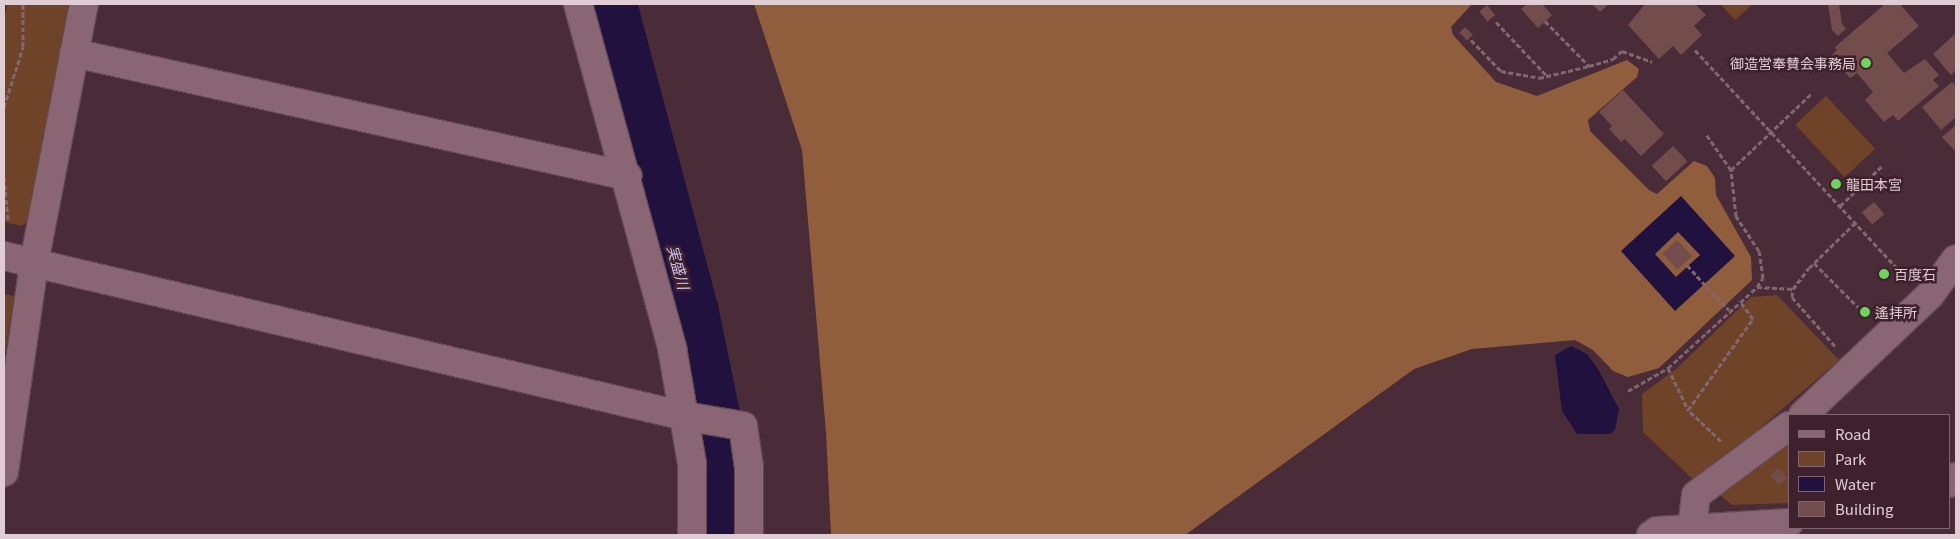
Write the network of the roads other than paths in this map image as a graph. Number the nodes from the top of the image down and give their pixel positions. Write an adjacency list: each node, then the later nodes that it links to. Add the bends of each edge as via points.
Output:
1 (84, 4): 3 (street)
2 (578, 4): 4 (street)
3 (74, 54): 4 (street); 7 (street)
4 (627, 176): 9 (street)
5 (4, 256): 7 (street)
6 (1956, 259): 8 (street, via 1930,295)
7 (34, 263): 9 (street); 11 (street)
8 (1804, 414)
9 (692, 417): 14 (street); 15 (street, via 743,426 749,466)
10 (1788, 427): 13 (street, via 1696,496)
11 (4, 472)
12 (1788, 523): 13 (street)
13 (1692, 528): 16 (street, via 1657,531)
14 (692, 535)
15 (749, 535)
16 (1651, 535)

